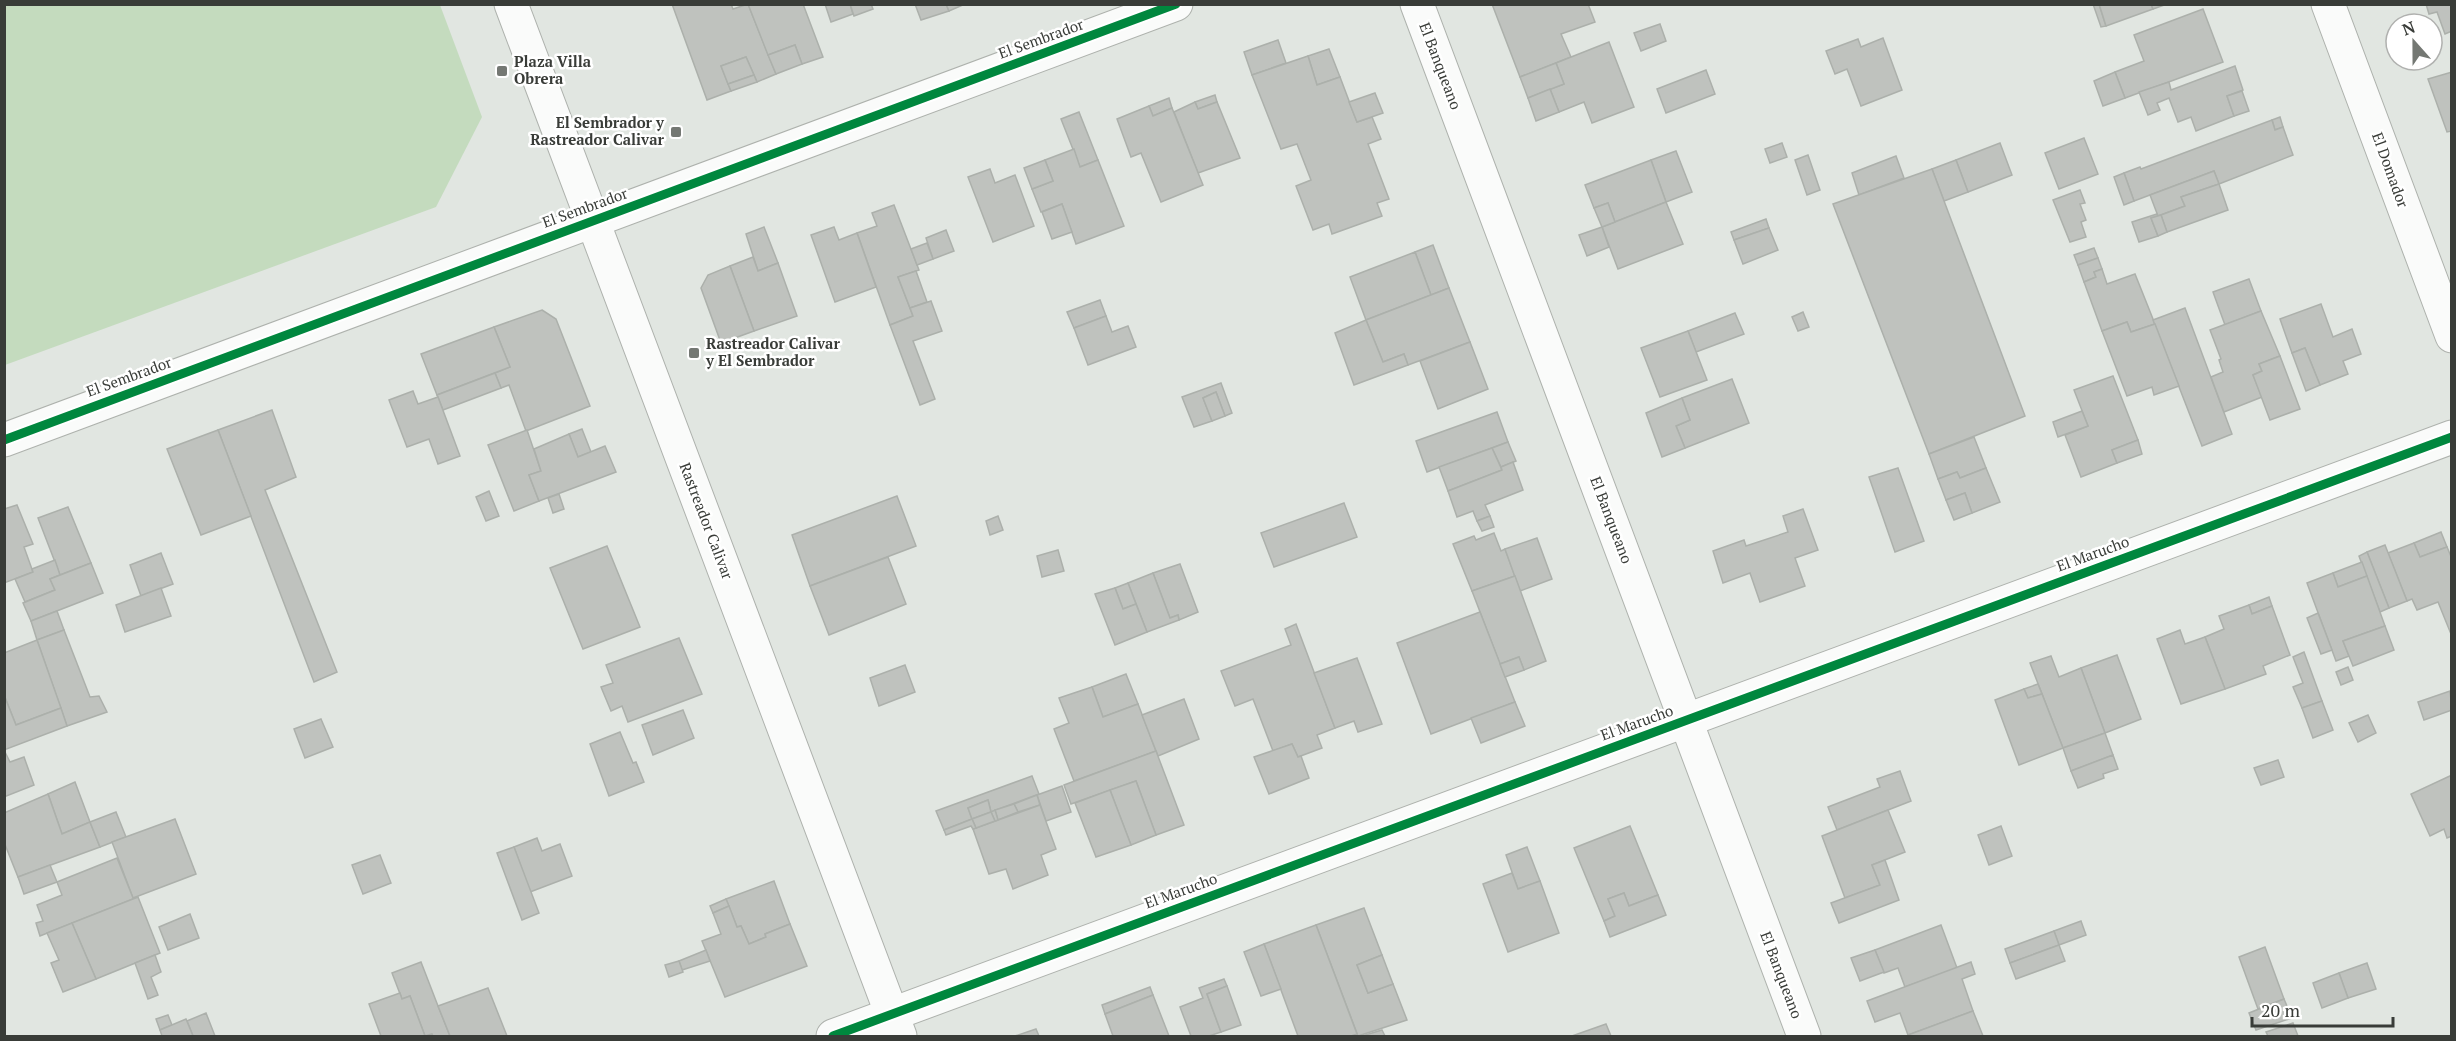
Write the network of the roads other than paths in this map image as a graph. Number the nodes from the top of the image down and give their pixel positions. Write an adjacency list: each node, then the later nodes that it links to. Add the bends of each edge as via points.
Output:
1 (511, 4): 5 (street, Rastreador Calivar)
2 (1176, 4): 5 (street, El Sembrador)
3 (1417, 4): 9 (street, El Banqueano)
4 (2328, 4): 6 (street, El Domador)
5 (592, 221): 8 (street, El Sembrador); 10 (street, Rastreador Calivar)
6 (2451, 336)
7 (2451, 437): 9 (street, El Marucho)
8 (4, 440)
9 (1686, 721): 10 (street, El Marucho); 12 (street, El Banqueano)
10 (896, 1025): 11 (street, El Marucho)
11 (833, 1036)
12 (1804, 1036)

